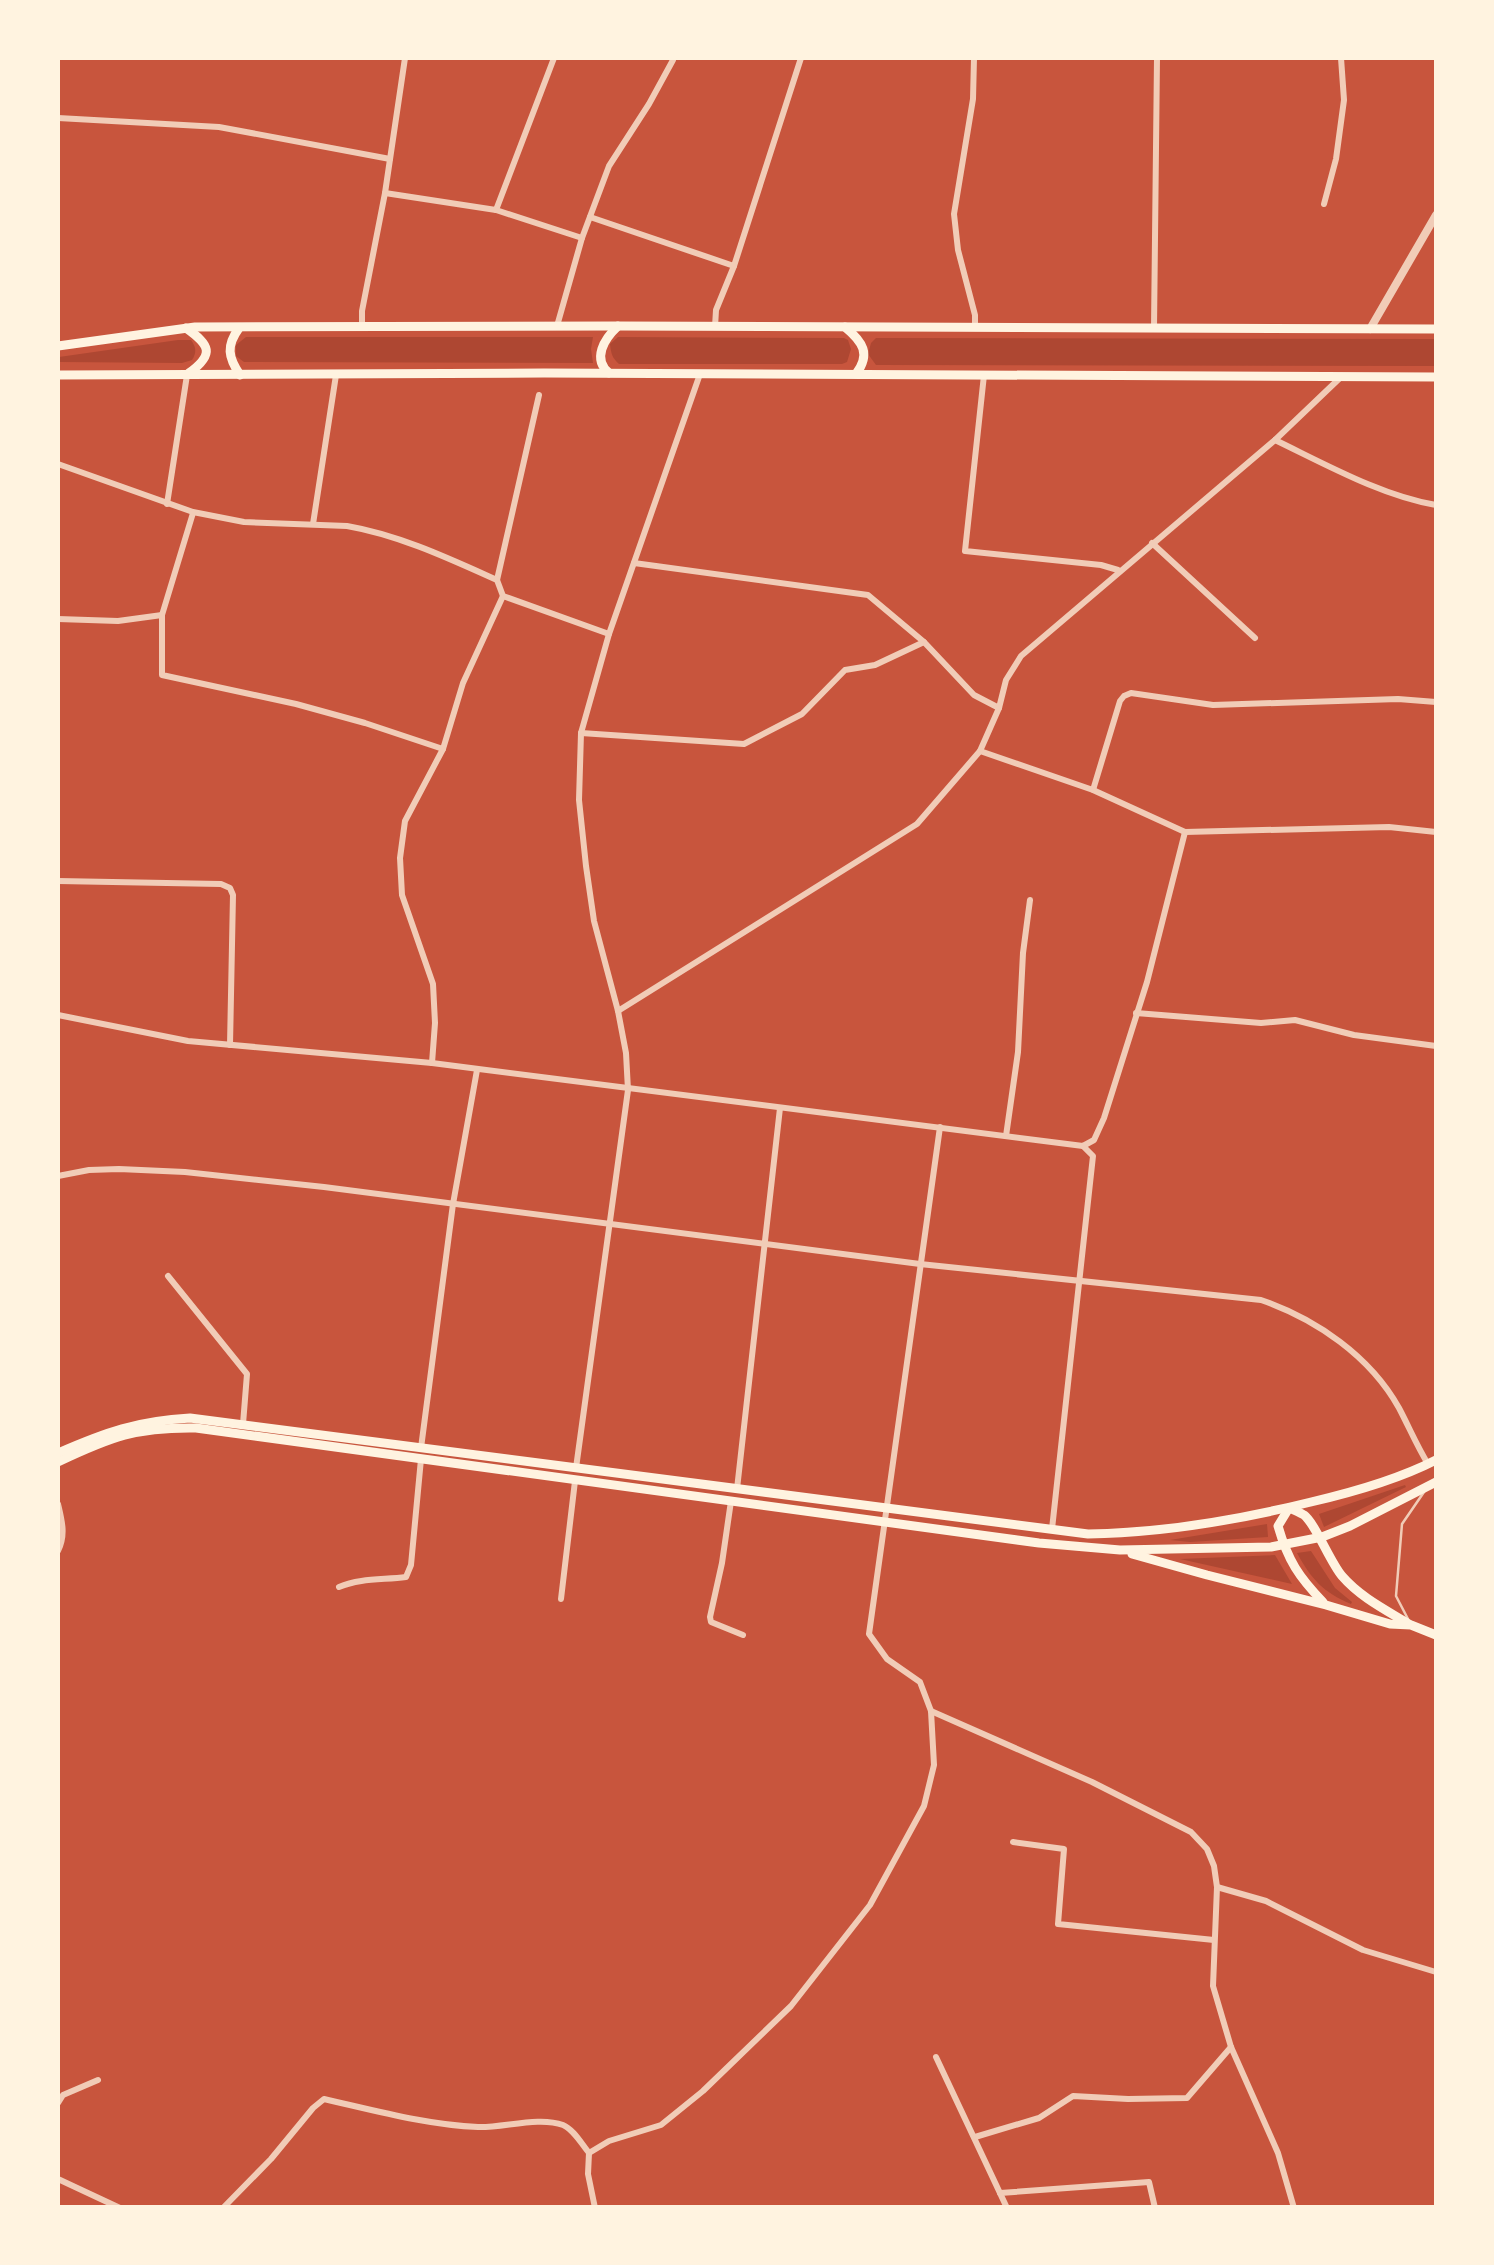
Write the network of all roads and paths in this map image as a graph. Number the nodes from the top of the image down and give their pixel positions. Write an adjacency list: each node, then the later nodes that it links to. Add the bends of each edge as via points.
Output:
1 (405, 58): 9 (street)
2 (554, 58): 12 (street)
3 (801, 58): 16 (street)
4 (974, 58): 24 (street, via 954,214)
5 (1156, 58): 25 (street)
6 (1341, 58): 11 (street, via 1344,100)
7 (673, 60): 14 (street, via 609,166)
8 (58, 118): 9 (street, via 219,127)
9 (390, 158): 10 (street)
10 (385, 192): 12 (street); 19 (street)
11 (1324, 204)
12 (496, 210): 15 (street)
13 (1436, 215): 26 (street)
14 (590, 216): 15 (street); 16 (street)
15 (582, 238): 17 (street)
16 (734, 266): 20 (street)
17 (557, 326): 18 (main road); 19 (main road)
18 (618, 326): 20 (main road); 29 (main road, via 601,352)
19 (362, 327): 22 (main road)
20 (715, 327): 23 (main road)
21 (186, 328): 22 (main road); 28 (main road); 33 (main road, via 201,338 207,355)
22 (239, 328): 34 (main road, via 229,348)
23 (845, 328): 24 (main road); 31 (main road, via 864,352)
24 (976, 328): 25 (main road)
25 (1154, 328): 26 (main road)
26 (1370, 329): 27 (main road)
27 (1436, 329)
28 (58, 346)
29 (610, 373): 30 (main road); 35 (main road)
30 (700, 374): 31 (main road); 47 (street)
31 (856, 374): 36 (main road)
32 (58, 375): 33 (main road)
33 (187, 375): 34 (main road); 42 (street)
34 (240, 375): 35 (main road)
35 (336, 375): 45 (street)
36 (984, 376): 37 (main road); 48 (street, via 965,552)
37 (1342, 376): 38 (main road); 40 (street)
38 (1436, 376)
39 (539, 394): 49 (street)
40 (1276, 440): 43 (street, via 1340,472); 46 (street)
41 (58, 464): 42 (street)
42 (167, 504): 44 (street)
43 (1436, 505)
44 (193, 512): 45 (street); 51 (street)
45 (313, 524): 49 (street, via 363,529)
46 (1152, 543): 48 (street); 54 (street)
47 (634, 563): 53 (street); 55 (street, via 868,596)
48 (1120, 571): 57 (street, via 1020,656)
49 (497, 580): 50 (street)
50 (503, 596): 53 (street); 59 (street, via 463,683)
51 (162, 615): 52 (street); 59 (street, via 165,676 296,704)
52 (58, 619)
53 (609, 634): 58 (street)
54 (1255, 638)
55 (924, 642): 57 (street, via 974,695); 58 (street, via 875,665 845,670 802,714 744,744)
56 (1436, 702): 61 (street, via 1213,705 1131,693 1120,701)
57 (999, 708): 60 (street)
58 (581, 734): 66 (street, via 586,866)
59 (443, 748): 71 (street, via 404,821 400,858 402,895 432,984)
60 (980, 751): 61 (street); 66 (street, via 918,824)
61 (1093, 790): 62 (street)
62 (1186, 832): 63 (street); 67 (street)
63 (1436, 832)
64 (58, 881): 69 (street, via 230,888)
65 (1030, 900): 76 (street)
66 (618, 1011): 73 (street)
67 (1136, 1013): 70 (street, via 1295,1020); 77 (street, via 1104,1118)
68 (58, 1015): 69 (street)
69 (230, 1045): 71 (street)
70 (1436, 1046)
71 (432, 1063): 72 (street)
72 (476, 1070): 73 (street); 79 (street)
73 (628, 1090): 74 (street); 80 (street)
74 (780, 1108): 75 (street); 81 (street)
75 (940, 1127): 76 (street); 82 (street)
76 (1006, 1136): 77 (street)
77 (1084, 1146): 84 (street, via 1093,1156)
78 (58, 1176): 79 (street, via 119,1169 186,1172)
79 (453, 1204): 80 (street); 87 (street)
80 (609, 1224): 81 (street); 90 (street)
81 (763, 1244): 82 (street); 93 (street)
82 (920, 1264): 84 (street); 97 (street)
83 (168, 1276): 85 (street, via 248,1374)
84 (1080, 1282): 89 (street, via 1261,1300 1292,1311 1363,1360); 98 (street)
85 (242, 1424): 86 (main road, via 161,1420 105,1432); 87 (main road)
86 (58, 1453)
87 (421, 1454): 88 (main road, via 162,1428 102,1441); 90 (main road); 91 (main road); 103 (street, via 406,1577)
88 (58, 1462)
89 (1432, 1462): 96 (main road)
90 (576, 1468): 93 (main road)
91 (575, 1481): 94 (main road); 104 (street)
92 (1432, 1484): 99 (main road); 106 (lane, via 1402,1524 1396,1596)
93 (737, 1490): 97 (main road)
94 (730, 1501): 97 (main road); 107 (street, via 710,1617)
95 (58, 1504): 102 (street)
96 (1289, 1508): 98 (main road, via 1133,1534); 99 (main road, via 1307,1516); 100 (main road, via 1278,1526)
97 (886, 1515): 98 (main road); 101 (main road); 109 (street, via 870,1634 887,1659 920,1682)
98 (1052, 1530)
99 (1318, 1538): 100 (main road); 106 (main road, via 1351,1585)
100 (1283, 1546): 101 (main road); 105 (main road)
101 (1120, 1550): 105 (main road)
102 (58, 1551)
103 (339, 1587)
104 (561, 1599)
105 (1326, 1605): 106 (main road)
106 (1411, 1625): 108 (main road)
107 (743, 1634)
108 (1436, 1635)
109 (931, 1711): 111 (street, via 1191,1832 1208,1849); 119 (street, via 934,1765 924,1806 870,1904 791,2006 703,2091 661,2125)
110 (1013, 1842): 112 (street, via 1064,1849 1058,1924)
111 (1218, 1887): 112 (street); 113 (street, via 1266,1901 1363,1950)
112 (1214, 1940): 114 (street, via 1213,1986)
113 (1436, 1972)
114 (1231, 2047): 118 (street, via 1188,2098 1073,2096 1039,2118); 127 (street)
115 (936, 2057): 118 (street)
116 (98, 2080): 117 (street)
117 (58, 2103)
118 (975, 2137): 121 (street)
119 (589, 2153): 124 (street, via 568,2126 548,2121 476,2127 324,2100); 125 (street)
120 (58, 2178): 123 (street)
121 (1000, 2192): 122 (street); 126 (street, via 1149,2182)
122 (1004, 2207)
123 (120, 2208)
124 (223, 2208)
125 (595, 2208)
126 (1155, 2208)
127 (1294, 2208)

